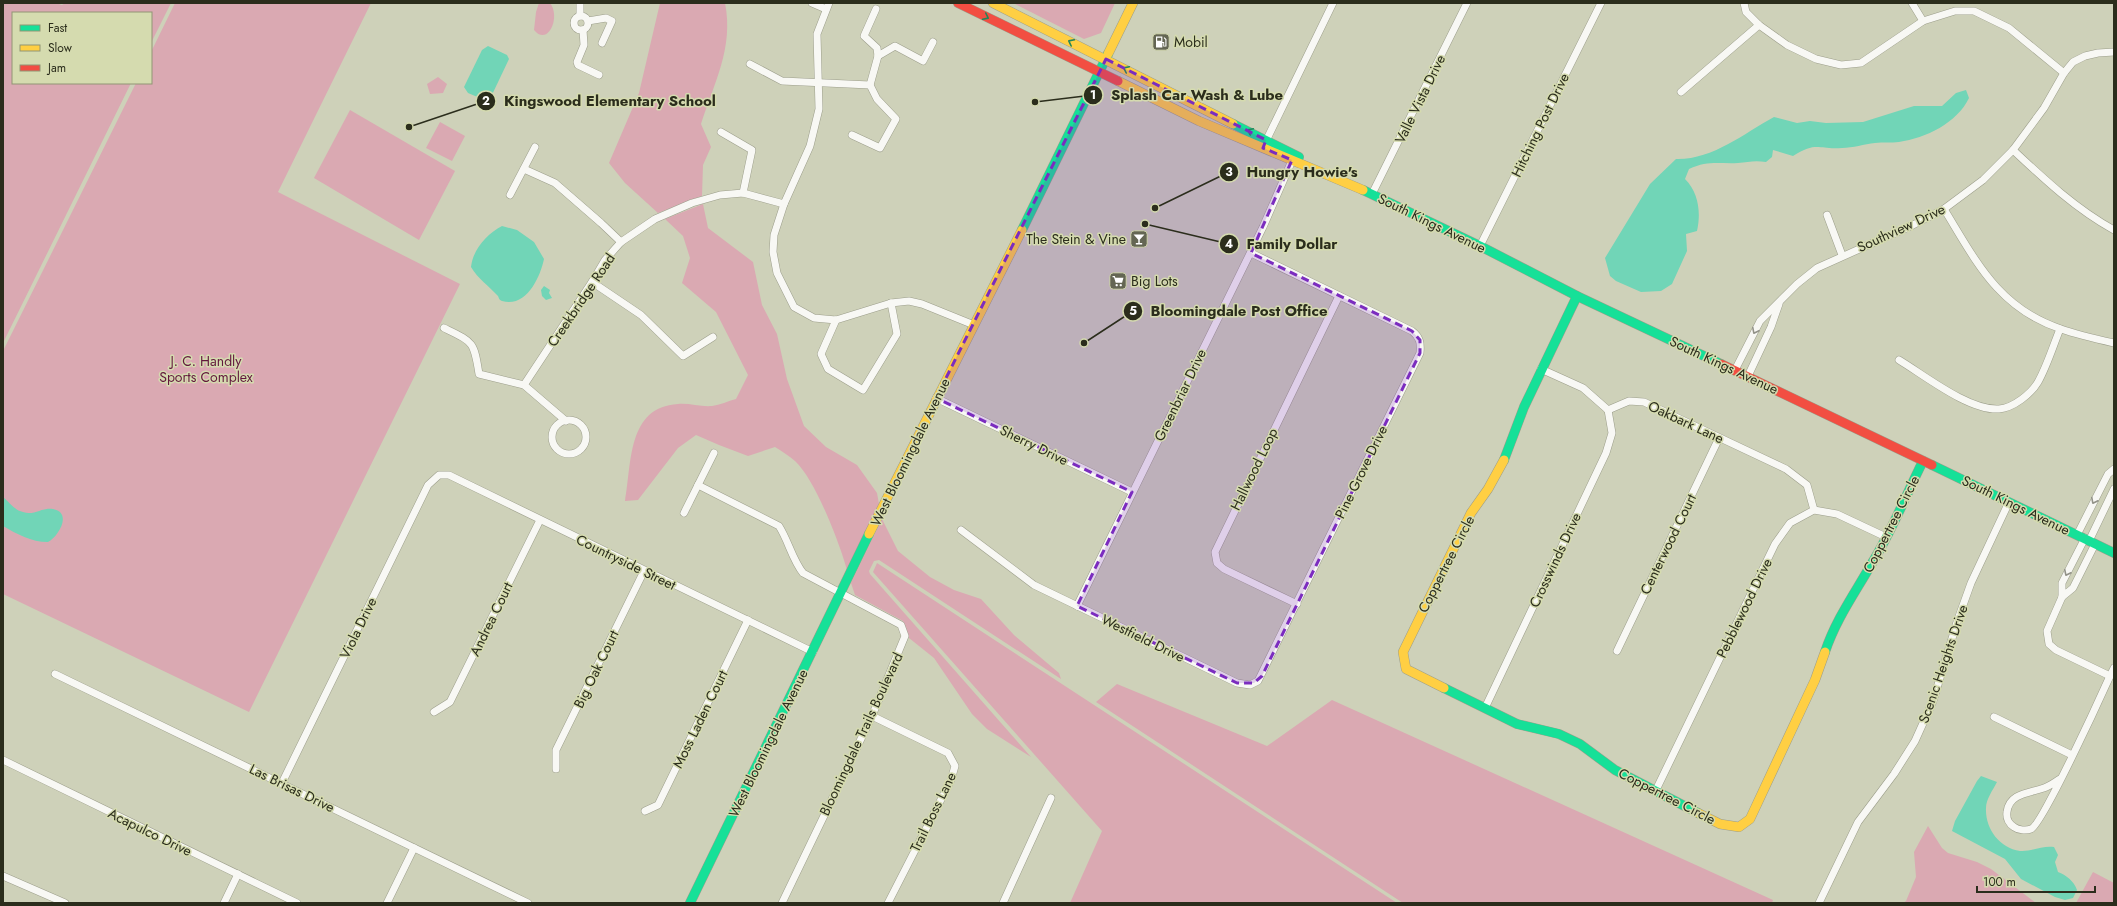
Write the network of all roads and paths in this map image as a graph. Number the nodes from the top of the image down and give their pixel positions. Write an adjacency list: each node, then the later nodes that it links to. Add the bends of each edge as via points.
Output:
1 (580, 3): 13 (street)
2 (812, 3): 11 (street)
3 (958, 3): 24 (street, South Kings Avenue, one-way to 24)
4 (993, 3): 22 (street, South Kings Avenue, one-way to 4)
5 (1133, 3): 22 (street, West Bloomingdale Avenue)
6 (1333, 3): 32 (street)
7 (1467, 3): 38 (street, Valle Vista Drive)
8 (1601, 3): 45 (street, Hitching Post Drive)
9 (1744, 3): 16 (street, via 1746,12)
10 (1912, 3): 15 (street)
11 (828, 6): 27 (street, via 817,34)
12 (876, 10): 21 (street, via 864,36 877,48)
13 (580, 16): 14 (street); 17 (street, via 574,26)
14 (588, 21): 17 (street); 19 (street, via 606,18 612,21)
15 (1923, 21): 16 (street, via 1861,63 1841,65 1808,55 1787,45); 25 (street, via 1955,11 1974,11 2009,28)
16 (1759, 25): 29 (street)
17 (583, 30): 26 (street, via 584,45 578,65)
18 (932, 42): 21 (street, via 923,61 894,46)
19 (602, 43)
20 (2114, 52): 25 (street, Southview Drive, via 2085,56 2074,62)
21 (878, 56): 28 (street)
22 (1106, 59): 24 (street, West Bloomingdale Avenue); 32 (street, South Kings Avenue, one-way to 22)
23 (750, 64): 27 (street, via 782,80)
24 (1099, 73): 32 (street, South Kings Avenue, via 1199,121); 54 (street, West Bloomingdale Avenue)
25 (2064, 73): 34 (street, Southview Drive, via 2044,108)
26 (599, 75)
27 (820, 83): 28 (street); 40 (street, via 819,109 810,146)
28 (870, 85): 31 (street, via 877,99 896,119 880,148)
29 (1681, 92)
30 (720, 132): 37 (street, via 752,150)
31 (852, 135)
32 (1264, 144): 35 (street, South Kings Avenue)
33 (535, 147): 36 (street)
34 (2013, 150): 41 (street, Southview Drive, via 1983,180); 43 (street, via 2052,187 2096,220)
35 (1295, 158): 38 (street, South Kings Avenue); 46 (street, Greenbriar Drive, via 1282,181 1283,184)
36 (524, 168): 39 (street); 44 (street, via 554,183)
37 (743, 193): 40 (street, Creekbridge Road); 44 (street, Creekbridge Road, via 720,195 692,203 655,219)
38 (1372, 194): 45 (street, South Kings Avenue)
39 (510, 195)
40 (784, 204): 53 (street, via 774,241 773,252 777,273 794,307 814,318)
41 (1944, 209): 47 (street, Southview Drive); 56 (street, via 1980,269 1997,290 2012,304 2035,318)
42 (1827, 215): 47 (street)
43 (2114, 230)
44 (621, 242): 48 (street, Creekbridge Road, via 605,260)
45 (1480, 246): 50 (street, South Kings Avenue)
46 (1251, 253): 49 (street); 74 (street, Greenbriar Drive)
47 (1842, 255): 51 (street, Southview Drive, via 1817,268)
48 (592, 282): 57 (street, via 641,315 683,356); 63 (street, Creekbridge Road)
49 (1339, 296): 86 (street, Pine Grove Drive, via 1412,331 1420,340 1420,353); 86 (street, Hallwood Loop, via 1215,552 1217,563 1224,569)
50 (1577, 296): 60 (street, Coppertree Circle); 61 (street, South Kings Avenue)
51 (1780, 302): 61 (street, Southview Drive, one-way to 61, via 1760,321); 62 (street, Southview Drive)
52 (891, 303): 53 (street); 53 (street, via 897,334 863,390 828,369 821,354); 54 (street, via 909,301 922,304)
53 (836, 320)
54 (974, 326): 64 (street, West Bloomingdale Avenue)
55 (444, 328): 63 (street, via 474,346 479,374)
56 (2060, 328): 58 (street); 59 (street, via 2038,383 2022,400 2000,409 1978,405 1958,396)
57 (713, 337)
58 (2114, 344)
59 (1899, 360)
60 (1541, 369): 65 (street, via 1583,388); 94 (street, Coppertree Circle, via 1505,459 1471,513 1403,652 1406,669)
61 (1735, 370): 62 (street, South Kings Avenue)
62 (1748, 376): 69 (street, South Kings Avenue)
63 (524, 385): 66 (street)
64 (936, 398): 74 (street, Sherry Drive); 84 (street, West Bloomingdale Avenue)
65 (1608, 410): 67 (street, Oakbark Lane, via 1629,401 1644,402); 94 (street, Crosswinds Drive, via 1612,433 1606,453)
66 (566, 421): 66 (street, via 553,431 552,441 563,453 573,454 582,447 585,436 581,426)
67 (1720, 438): 76 (street, Oakbark Lane, via 1786,469 1802,481 1807,485); 89 (street, Centerwood Court)
68 (714, 453): 72 (street)
69 (1923, 461): 75 (street, South Kings Avenue); 80 (street, Coppertree Circle)
70 (2114, 469): 81 (street, one-way to 81, via 2108,474)
71 (439, 475): 78 (street, Countryside Street, via 449,475); 102 (street, Viola Drive, via 428,485)
72 (698, 485): 77 (street); 84 (street, Bloomingdale Trails Boulevard, via 779,526 794,561 803,573)
73 (2114, 488): 81 (street)
74 (1132, 492): 87 (street, Greenbriar Drive)
75 (2009, 502): 81 (street, South Kings Avenue); 118 (street, Scenic Heights Drive, via 1971,583 1933,700 1915,741 1858,822)
76 (1814, 510): 80 (street, via 1827,510); 103 (street, Pebblewood Drive, via 1790,523 1775,544)
77 (684, 513)
78 (540, 520): 83 (street, Countryside Street); 95 (street, Andrea Court, via 450,702)
79 (961, 530): 87 (street, Westfield Drive, via 1034,585)
80 (1886, 537): 103 (street, Coppertree Circle, via 1833,628 1815,680 1750,819 1739,827 1720,824)
81 (2086, 539): 82 (street, South Kings Avenue); 85 (street, one-way to 85, via 2062,583); 85 (street, via 2073,588)
82 (2114, 553)
83 (644, 571): 88 (street, Countryside Street); 100 (street, Big Oak Court, via 556,750)
84 (841, 592): 90 (street, West Bloomingdale Avenue); 96 (street, Bloomingdale Trails Boulevard, via 901,625 905,636)
85 (2062, 597): 93 (street, via 2047,631 2049,644 2056,650)
86 (1297, 604): 87 (street, Westfield Drive, via 1262,676 1254,683 1246,685)
87 (1077, 606)
88 (748, 620): 90 (street, Countryside Street); 105 (street, Moss Laden Court, via 658,806)
89 (1617, 651)
90 (813, 652): 114 (street, West Bloomingdale Avenue)
91 (2114, 668): 93 (street)
92 (55, 674): 102 (street, Las Brisas Drive)
93 (2110, 676): 98 (street)
94 (1485, 708): 103 (street, Coppertree Circle, via 1517,724 1559,734 1596,754 1615,770)
95 (434, 712)
96 (872, 716): 115 (street, Bloomingdale Trails Boulevard); 116 (street, Trail Boss Lane, via 948,753 956,766)
97 (1994, 717): 98 (street)
98 (2072, 755): 101 (street)
99 (3, 760): 107 (street, Acapulco Drive)
100 (556, 769)
101 (2060, 779): 101 (street, via 2041,820 2032,829 2022,830 2013,827 2006,816 2007,806 2012,799)
102 (282, 783): 106 (street, Las Brisas Drive)
103 (1656, 790)
104 (1051, 798): 117 (street)
105 (645, 811)
106 (414, 848): 112 (street); 113 (street, Las Brisas Drive)
107 (238, 874): 110 (street); 111 (street, Acapulco Drive)
108 (3, 876): 109 (street)
109 (65, 903)
110 (224, 903)
111 (297, 903)
112 (387, 903)
113 (528, 903)
114 (690, 903)
115 (782, 903)
116 (888, 903)
117 (1003, 903)
118 (1819, 903)

